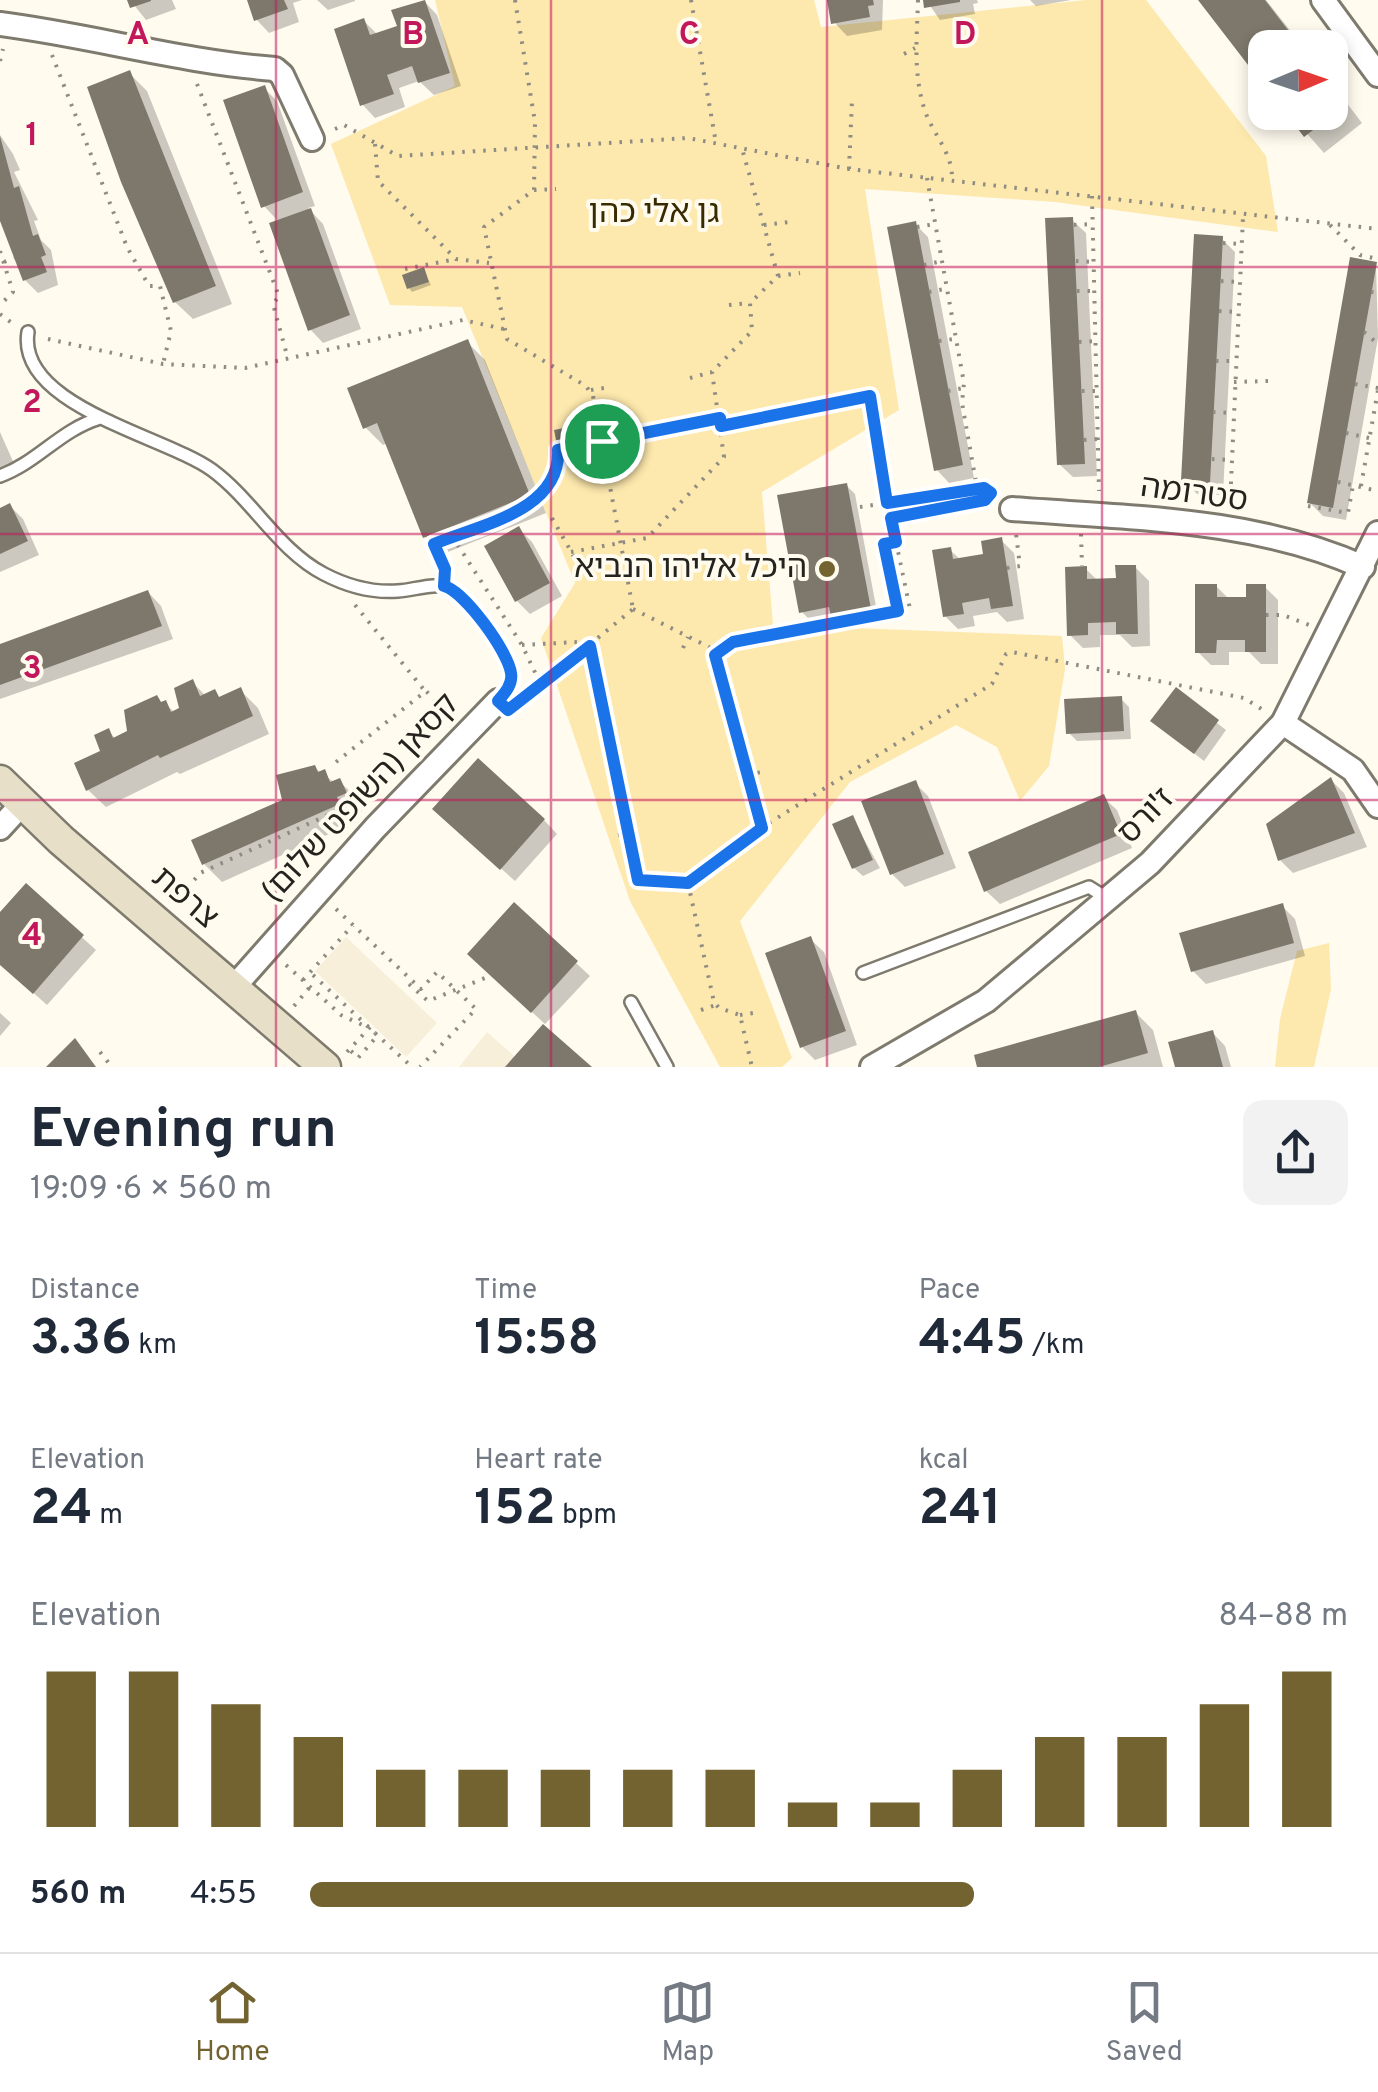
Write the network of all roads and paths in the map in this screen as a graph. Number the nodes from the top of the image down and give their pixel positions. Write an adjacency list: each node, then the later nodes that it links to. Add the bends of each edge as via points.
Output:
1 (515, 0): 15 (path, via 536,122)
2 (691, 0): 14 (path)
3 (918, 0): 7 (path)
4 (1323, 0): 10 (street)
5 (0, 24): 6 (street)
6 (54, 30): 9 (street); 70 (path, via 52,62 126,247 149,286 160,286 171,331)
7 (915, 48): 8 (path); 19 (path, via 923,105 948,153)
8 (904, 54)
9 (188, 61): 12 (street, via 275,69); 67 (path, via 280,296 273,304)
10 (1378, 75)
11 (852, 100): 17 (path)
12 (312, 139): 13 (path, via 344,124)
13 (375, 144): 15 (path, via 398,156); 37 (path, via 378,181)
14 (716, 145): 15 (path, via 688,138); 16 (path)
15 (533, 148): 21 (path)
16 (743, 152): 17 (path); 26 (path)
17 (849, 169): 18 (path)
18 (926, 178): 19 (path); 24 (path)
19 (952, 180): 22 (path)
20 (556, 189): 21 (path)
21 (534, 190): 42 (path, via 484,227)
22 (1092, 196): 23 (path); 25 (path)
23 (1243, 217): 28 (path); 33 (path)
24 (935, 224): 30 (path); 39 (path)
25 (1093, 224): 27 (path); 35 (path)
26 (764, 225): 29 (path); 46 (path)
27 (1074, 225)
28 (1330, 225): 31 (path); 38 (path, via 1360,255)
29 (792, 227)
30 (917, 228)
31 (1378, 229)
32 (1222, 243): 33 (path)
33 (1241, 244): 48 (path)
34 (0, 251): 40 (path)
35 (1094, 252): 41 (path); 41 (path, via 1079,261)
36 (14, 258): 40 (path)
37 (456, 259): 42 (path); 44 (path)
38 (1378, 259)
39 (942, 261): 43 (path); 49 (path)
40 (4, 262): 54 (path, via 13,292)
41 (1094, 262): 51 (path)
42 (491, 263): 59 (path)
43 (924, 264)
44 (405, 270)
45 (800, 272): 46 (path)
46 (778, 276): 53 (path)
47 (1221, 281): 48 (path)
48 (1240, 282): 57 (path)
49 (947, 289): 52 (path); 62 (path)
50 (1077, 291): 51 (path)
51 (1096, 291): 64 (path)
52 (930, 292)
53 (750, 303): 55 (path); 71 (path, via 752,330)
54 (0, 305)
55 (729, 305)
56 (1219, 311): 57 (path)
57 (1238, 312): 69 (path)
58 (0, 314): 60 (path)
59 (505, 329): 67 (path, via 463,320); 79 (path, via 507,339)
60 (28, 332): 70 (path); 85 (lane, via 25,350 42,376)
61 (1364, 332): 66 (path)
62 (956, 338): 63 (path); 77 (path)
63 (939, 341)
64 (1097, 341): 65 (path); 81 (path)
65 (1079, 342)
66 (1378, 344)
67 (288, 359): 70 (path, via 245,368)
68 (1216, 361): 69 (path)
69 (1236, 361): 74 (path)
70 (163, 364)
71 (712, 372): 72 (path); 86 (path)
72 (690, 378)
73 (1268, 380): 74 (path)
74 (1234, 382): 84 (path)
75 (1355, 384): 78 (path)
76 (611, 387): 79 (path)
77 (964, 388): 80 (path); 89 (path)
78 (1378, 389): 90 (path)
79 (590, 390): 94 (path)
80 (948, 391)
81 (1098, 391): 82 (path); 92 (path)
82 (1082, 392)
83 (1214, 412): 84 (path)
84 (1233, 413): 96 (path)
85 (100, 418): 97 (lane, via 72,428 30,463); 126 (lane, via 211,470 294,554)
86 (720, 418): 87 (path); 94 (path)
87 (721, 426): 109 (path, via 870,396); 118 (path, via 720,464 647,538)
88 (1346, 434): 90 (path)
89 (968, 438): 91 (path); 105 (path)
90 (1370, 438): 103 (path)
91 (958, 439)
92 (1098, 439): 93 (path); 99 (path)
93 (1084, 440)
94 (602, 441): 116 (path, via 558,450 556,474 535,501); 118 (path)
95 (1212, 459): 96 (path)
96 (1231, 460): 104 (path)
97 (0, 476)
98 (1338, 482): 100 (path)
99 (1099, 483)
100 (1352, 484): 103 (path); 111 (path, via 1348,513)
101 (1172, 485): 102 (path)
102 (1198, 486): 104 (path); 108 (path)
103 (1361, 486): 106 (path)
104 (1230, 487): 110 (path)
105 (977, 489): 107 (path); 109 (path)
106 (1378, 491)
107 (991, 493): 113 (path, via 1010,495); 117 (path, via 985,500 891,518)
108 (1197, 502)
109 (887, 503): 112 (path)
110 (1232, 505)
111 (1308, 506)
112 (860, 507)
113 (1012, 510): 122 (street, סטרומה, via 1204,526); 123 (path, via 1020,566)
114 (552, 518): 120 (path)
115 (1378, 533): 122 (street, ז'ורס)
116 (452, 536): 124 (path, via 434,544); 133 (path)
117 (896, 542): 129 (path); 137 (path, via 884,544 898,611 733,642)
118 (620, 544): 120 (path); 128 (path)
119 (1081, 550): 121 (path)
120 (572, 552): 125 (path)
121 (1082, 566)
122 (1362, 567): 131 (street, ז'ורס)
123 (1006, 568)
124 (445, 569): 127 (lane)
125 (582, 569)
126 (353, 586): 127 (lane); 139 (path, via 354,605)
127 (444, 586): 140 (lane, via 466,600 506,659 512,676)
128 (633, 609): 132 (path); 134 (path)
129 (910, 609)
130 (1266, 614): 131 (path)
131 (1329, 633): 142 (street, ז'ורס)
132 (688, 637): 135 (path); 137 (path)
133 (522, 645): 136 (path, via 577,642); 138 (path)
134 (590, 646): 136 (path); 152 (path)
135 (683, 648)
136 (583, 651): 138 (path)
137 (715, 655): 145 (path)
138 (540, 685): 140 (path, via 508,710)
139 (426, 691): 141 (path); 143 (path)
140 (498, 701): 155 (street, קסאן (השופט שלום))
141 (440, 706)
142 (1284, 723): 148 (street, via 1353,770); 151 (path, via 1244,698 1012,652 992,684); 157 (street, ז'ורס, via 1150,862)
143 (336, 762)
144 (763, 772): 145 (path)
145 (746, 774): 151 (path)
146 (0, 781): 147 (street, צרפת)
147 (21, 805): 150 (street); 166 (street, צרפת)
148 (1378, 806)
149 (339, 810): 156 (path, via 224,858)
150 (0, 828)
151 (762, 828): 154 (path)
152 (628, 833): 153 (path); 154 (path, via 638,880)
153 (618, 836)
154 (688, 883): 171 (path)
155 (318, 892): 158 (path); 159 (street, קסאן (השופט שלום))
156 (183, 893)
157 (1105, 897): 160 (lane, via 1089,887); 184 (street, ז'ורס, via 986,1001)
158 (353, 925): 163 (path); 164 (path)
159 (268, 948): 163 (path); 166 (street, קסאן (השופט שלום))
160 (863, 973)
161 (313, 975): 175 (path, bridge)
162 (490, 976): 167 (path)
163 (303, 980): 165 (path)
164 (411, 982): 167 (path, via 428,1002); 167 (path, via 421,989 437,972); 168 (path)
165 (310, 986): 169 (path); 176 (path, via 341,1015 370,1027)
166 (233, 988): 178 (street, צרפת)
167 (456, 990): 181 (path, via 476,1009)
168 (402, 991)
169 (301, 997)
170 (631, 1002): 182 (lane)
171 (716, 1005): 172 (path); 174 (path)
172 (701, 1010)
173 (753, 1014): 174 (path)
174 (740, 1016): 183 (path)
175 (377, 1034): 178 (path, via 358,1058); 180 (path)
176 (354, 1044)
177 (100, 1052): 179 (path)
178 (337, 1058)
179 (112, 1067)
180 (412, 1067)
181 (420, 1067)
182 (667, 1067)
183 (752, 1067)
184 (872, 1067)

